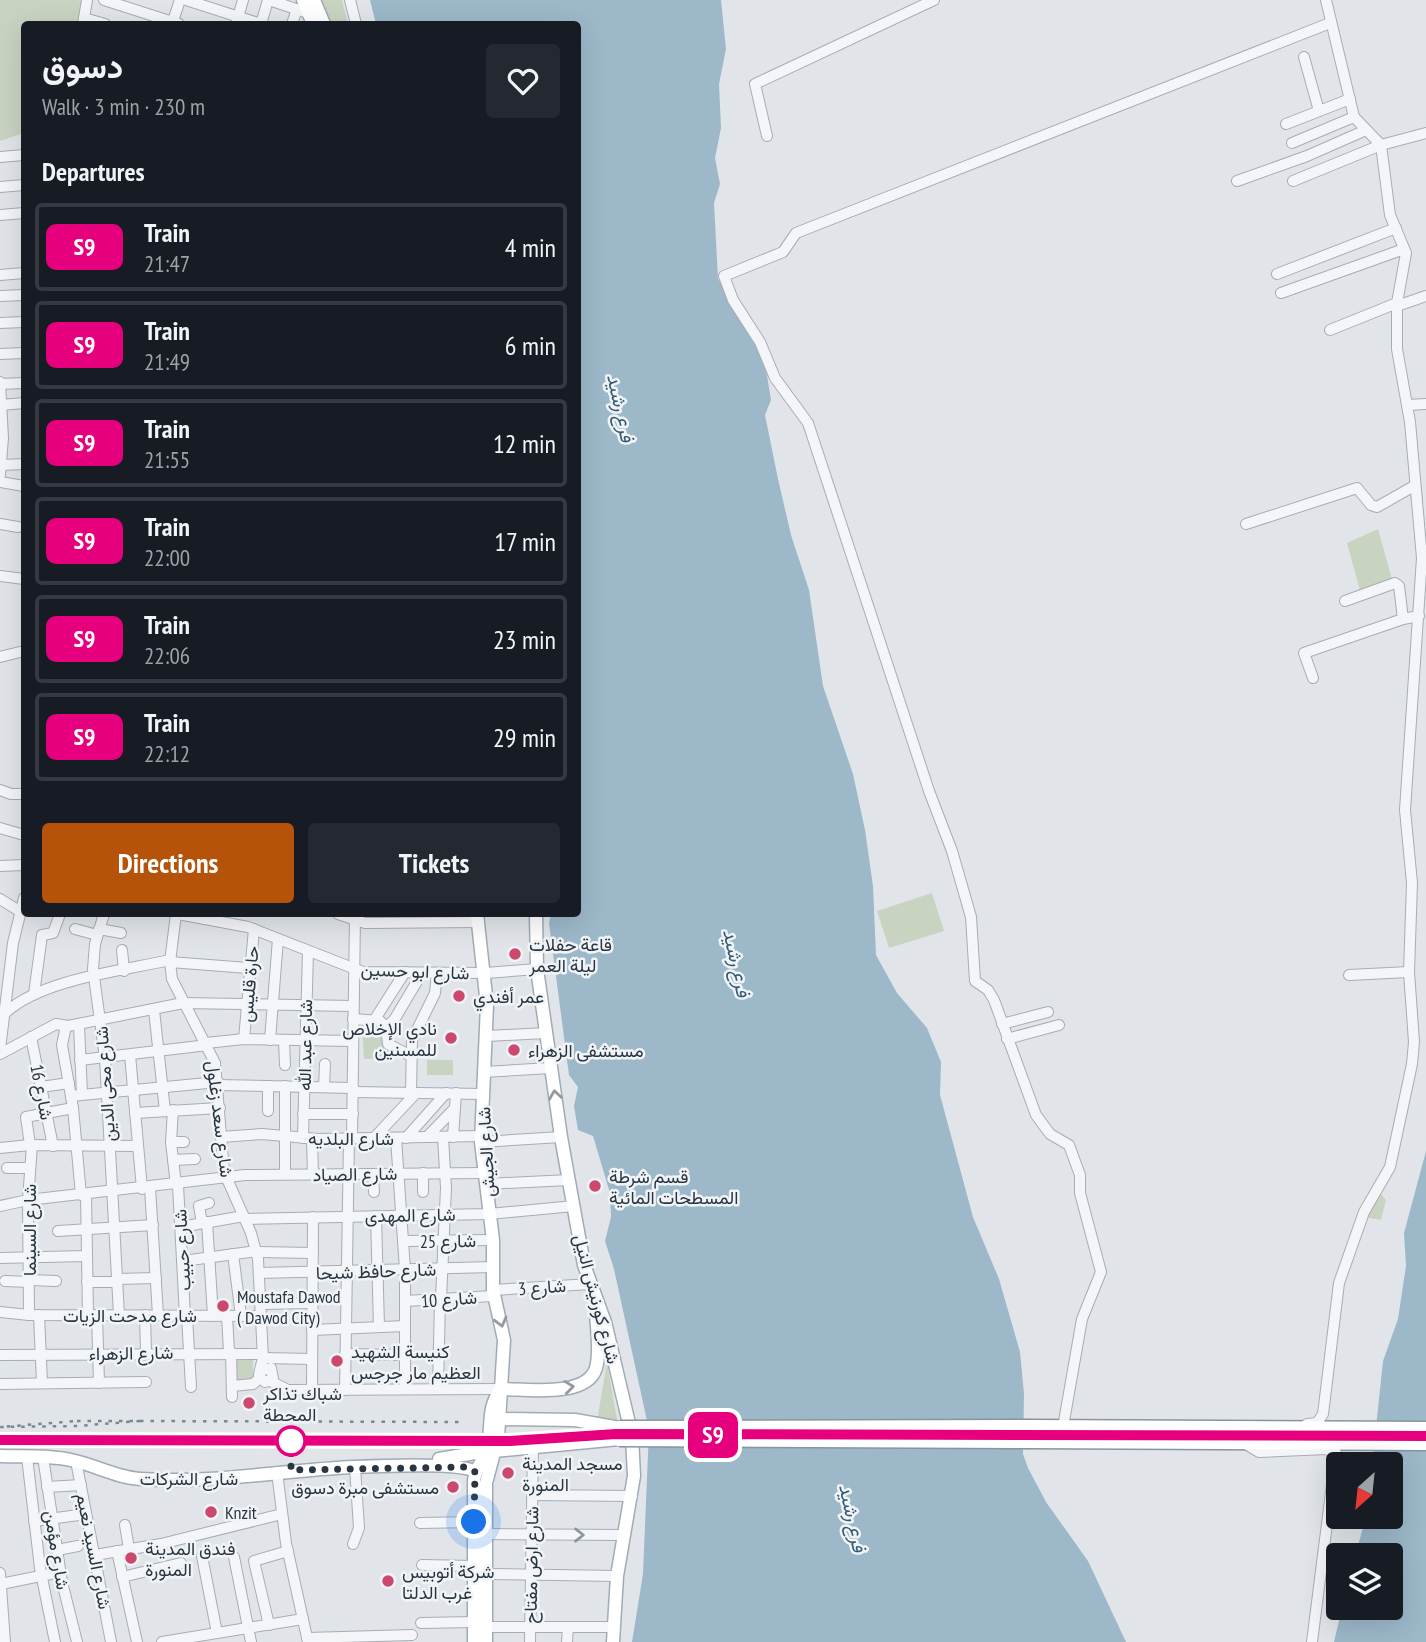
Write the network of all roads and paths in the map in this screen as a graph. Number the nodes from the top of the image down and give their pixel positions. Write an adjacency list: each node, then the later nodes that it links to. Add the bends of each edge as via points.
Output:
1 (87, 0): 12 (street)
2 (104, 0): 13 (street)
3 (180, 0): 14 (street)
4 (186, 0): 15 (street)
5 (243, 0): 15 (street)
6 (269, 0): 11 (street); 16 (street)
7 (314, 0): 17 (main road)
8 (350, 0): 18 (street)
9 (934, 0): 27 (street, via 755,84)
10 (1326, 0): 19 (street)
11 (305, 12)
12 (83, 21)
13 (165, 21)
14 (175, 21)
15 (237, 21)
16 (262, 21)
17 (323, 21)
18 (355, 21)
19 (1330, 23): 21 (street); 122 (street, via 821,222 794,234 781,253 724,276 775,378 808,423 952,851 973,924 975,981 991,993)
20 (1304, 57): 22 (street)
21 (1350, 99): 22 (street); 23 (street)
22 (1319, 111): 24 (street)
23 (1354, 117): 25 (street); 28 (street)
24 (1286, 124)
25 (1366, 130): 29 (street); 32 (street)
26 (1426, 133): 29 (street)
27 (767, 136)
28 (1292, 143)
29 (1381, 145): 33 (street); 38 (street, via 1388,209)
30 (21, 155): 31 (street)
31 (0, 157)
32 (1237, 181)
33 (1293, 181)
34 (21, 185): 35 (street)
35 (0, 187)
36 (21, 213): 37 (street)
37 (0, 215)
38 (1396, 228): 39 (street); 41 (street)
39 (1404, 248): 43 (street); 47 (street)
40 (21, 274): 42 (street)
41 (1278, 274)
42 (0, 275)
43 (1281, 293)
44 (21, 295): 45 (street)
45 (0, 296)
46 (1426, 296): 47 (street)
47 (1397, 305): 50 (street); 58 (street, via 1398,366)
48 (21, 322): 49 (street)
49 (0, 323)
50 (1330, 330)
51 (21, 353): 52 (street)
52 (0, 354)
53 (21, 383): 54 (street)
54 (0, 384): 57 (street)
55 (21, 403): 57 (street)
56 (1426, 404): 58 (street)
57 (1, 405): 60 (street)
58 (1407, 405): 63 (street)
59 (21, 465): 60 (street)
60 (1, 470)
61 (0, 482): 62 (street)
62 (21, 486)
63 (1414, 486): 65 (street, via 1377,507 1357,488); 70 (street, via 1422,544)
64 (0, 524): 66 (street)
65 (1246, 524)
66 (18, 527)
67 (0, 576): 68 (street)
68 (21, 577)
69 (1345, 601): 71 (street, via 1395,583)
70 (1419, 616): 71 (street); 104 (street, via 1405,810 1412,883)
71 (1403, 619): 74 (street, via 1304,653)
72 (21, 652): 73 (street)
73 (0, 657)
74 (1312, 678)
75 (0, 790): 76 (street)
76 (21, 794)
77 (0, 828): 78 (street)
78 (21, 834)
79 (21, 865): 80 (street)
80 (0, 866)
81 (0, 899): 82 (street)
82 (21, 912): 118 (street)
83 (59, 917): 110 (street, via 53,933 42,935)
84 (103, 917): 93 (street, شارع محى الدين)
85 (177, 917): 98 (street, شارع سعد زغلول)
86 (355, 917): 89 (street); 101 (street)
87 (536, 917): 100 (main road, شارع كورنيش النيل)
88 (231, 918): 92 (street, شارع ابو حسين)
89 (427, 918): 90 (street)
90 (478, 918): 107 (main road, شارع الجيش)
91 (75, 929): 93 (street)
92 (254, 929): 95 (street, شارع ابو حسين); 99 (street, حارة قليس)
93 (98, 932): 94 (street); 109 (street, شارع محى الدين)
94 (121, 933)
95 (278, 939): 97 (street, شارع ابو حسين); 113 (street)
96 (122, 950): 102 (street)
97 (308, 951): 101 (street, شارع ابو حسين); 114 (street, شارع عبد الله)
98 (170, 961): 99 (street); 102 (street); 111 (street, شارع سعد زغلول)
99 (248, 968): 112 (street, حارة قليس)
100 (537, 969): 107 (street, شارع ابو حسين); 127 (main road, شارع كورنيش النيل)
101 (354, 970): 103 (street, شارع ابو حسين); 115 (street)
102 (124, 971): 109 (street)
103 (405, 972): 105 (street, شارع ابو حسين); 120 (street)
104 (1409, 972): 108 (street); 295 (street, via 1414,1042 1406,1098 1390,1167 1364,1212 1345,1260 1323,1414 1314,1424 1237,1422)
105 (422, 973): 106 (street, شارع ابو حسين); 126 (street)
106 (437, 973): 107 (street, شارع ابو حسين); 141 (street, via 435,993 413,1035)
107 (486, 973): 128 (main road, شارع الجيش)
108 (1349, 975)
109 (93, 978): 110 (street); 121 (street, شارع محى الدين)
110 (34, 994): 118 (street, via 20,999)
111 (183, 1003): 112 (street); 116 (street); 136 (street, شارع سعد زغلول)
112 (246, 1004): 113 (street); 130 (street, حارة قليس)
113 (271, 1005): 114 (street); 132 (street)
114 (306, 1006): 115 (street); 134 (street, شارع عبد الله)
115 (354, 1006): 119 (street)
116 (154, 1010): 121 (street); 138 (street, شارع حبيب)
117 (1048, 1012): 122 (street)
118 (3, 1016): 137 (street)
119 (353, 1019): 120 (street); 135 (street)
120 (375, 1019): 126 (street)
121 (101, 1021): 123 (street); 142 (street, شارع محى الدين)
122 (1002, 1024): 131 (street)
123 (79, 1025): 125 (street); 143 (street)
124 (1059, 1025): 131 (street)
125 (66, 1026): 129 (street, via 56,1024); 148 (street, via 62,1045)
126 (386, 1027): 141 (street, via 388,1044)
127 (546, 1033): 128 (street); 146 (main road, شارع كورنيش النيل)
128 (487, 1036): 147 (main road, شارع الجيش)
129 (31, 1037): 139 (street); 152 (street, شارع 16)
130 (244, 1039): 132 (street); 136 (street)
131 (1007, 1039): 294 (street, via 1041,1123 1070,1147 1100,1269 1082,1319)
132 (270, 1040): 133 (street)
133 (285, 1040): 134 (street); 145 (street)
134 (305, 1040): 135 (street); 153 (street, شارع عبد الله)
135 (353, 1041): 157 (street)
136 (207, 1044): 138 (street); 149 (street, شارع سعد زغلول)
137 (0, 1049)
138 (161, 1051): 140 (street); 155 (street, شارع حبيب)
139 (0, 1054)
140 (130, 1055): 142 (street); 156 (street)
141 (411, 1056): 159 (street)
142 (104, 1058): 143 (street); 158 (street, شارع محى الدين)
143 (80, 1060): 162 (street)
144 (324, 1064): 154 (street)
145 (285, 1065)
146 (551, 1068): 147 (street); 176 (main road, شارع كورنيش النيل, one-way to 146)
147 (484, 1072): 161 (main road, شارع الجيش)
148 (69, 1083): 152 (street); 162 (street)
149 (218, 1083): 150 (street); 155 (street); 164 (street, شارع سعد زغلول)
150 (268, 1086): 151 (street); 167 (street)
151 (285, 1086): 153 (street); 172 (street)
152 (41, 1087): 168 (street, شارع 16)
153 (304, 1087): 154 (street); 170 (street, شارع عبد الله)
154 (324, 1087): 157 (street)
155 (164, 1088): 156 (street); 166 (street, شارع حبيب)
156 (133, 1090): 158 (street); 169 (street)
157 (353, 1090): 159 (street); 171 (street)
158 (107, 1093): 162 (street); 187 (street, شارع محى الدين)
159 (413, 1093): 160 (street); 178 (street)
160 (451, 1093): 161 (street); 165 (street); 179 (street)
161 (483, 1094): 181 (main road, شارع الجيش)
162 (77, 1096): 163 (street)
163 (73, 1108): 168 (street); 189 (street)
164 (219, 1108): 166 (street); 173 (street, شارع سعد زغلول)
165 (455, 1108): 174 (street); 175 (street)
166 (169, 1111): 169 (street); 182 (street, شارع حبيب)
167 (268, 1111)
168 (46, 1113): 184 (street, شارع السينما, via 25,1118); 185 (street, شارع 16)
169 (135, 1113): 186 (street)
170 (303, 1114): 171 (street); 177 (street, شارع عبد الله)
171 (353, 1114): 180 (street)
172 (285, 1136): 173 (street, شارع البلديه); 177 (street, شارع البلديه); 197 (street)
173 (221, 1137): 201 (street, شارع سعد زغلول)
174 (427, 1137): 175 (street, شارع البلديه); 179 (street, شارع البلديه)
175 (448, 1137): 181 (street, شارع البلديه); 196 (street)
176 (561, 1137): 181 (street, شارع البلديه); 203 (main road, شارع كورنيش النيل)
177 (307, 1138): 180 (street, شارع البلديه); 198 (street, شارع عبد الله)
178 (374, 1138): 179 (street, شارع البلديه); 180 (street, شارع البلديه)
179 (401, 1138): 194 (street)
180 (351, 1139): 199 (street)
181 (481, 1139): 202 (main road, شارع الجيش)
182 (171, 1142): 183 (street); 191 (street, شارع حبيب)
183 (184, 1142)
184 (31, 1145): 185 (street); 188 (street); 193 (street, شارع السينما)
185 (53, 1146): 189 (street)
186 (138, 1146): 187 (street); 205 (street)
187 (110, 1147): 189 (street); 206 (street, شارع محى الدين)
188 (0, 1148)
189 (77, 1148): 209 (street)
190 (195, 1159): 191 (street)
191 (173, 1160): 204 (street, شارع حبيب)
192 (6, 1168): 193 (street)
193 (30, 1168): 210 (street, شارع السينما)
194 (399, 1173): 195 (street, شارع الصياد); 200 (street, شارع الصياد); 216 (street)
195 (423, 1173): 196 (street, شارع الصياد); 208 (street)
196 (445, 1173): 202 (street, شارع الصياد); 214 (street)
197 (285, 1174): 198 (street, شارع الصياد); 201 (street, شارع الصياد)
198 (313, 1174): 199 (street, شارع الصياد)
199 (348, 1174): 200 (street, شارع الصياد); 217 (street)
200 (373, 1174): 207 (street)
201 (225, 1177): 204 (street, شارع الصياد); 219 (street, شارع سعد زغلول)
202 (485, 1178): 203 (street, شارع الصياد); 215 (main road, شارع الجيش)
203 (569, 1180): 213 (main road, شارع كورنيش النيل)
204 (177, 1185): 205 (street, شارع الصياد); 223 (street, شارع حبيب)
205 (146, 1188): 206 (street, شارع الصياد); 222 (street)
206 (113, 1191): 209 (street, شارع الصياد); 224 (street, شارع محى الدين)
207 (373, 1192)
208 (423, 1192)
209 (84, 1194): 210 (street, شارع الصياد); 226 (street)
210 (28, 1200): 212 (street, شارع الصياد); 233 (street, شارع السينما)
211 (209, 1203): 221 (street, via 198,1206)
212 (0, 1206)
213 (574, 1206): 215 (street, شارع المهدى); 251 (main road, شارع كورنيش النيل)
214 (445, 1214): 215 (street, شارع المهدى); 216 (street, شارع المهدى); 229 (street)
215 (489, 1214): 227 (main road, شارع الجيش)
216 (401, 1215): 218 (street, شارع المهدى); 228 (street)
217 (347, 1216): 218 (street, شارع المهدى); 220 (street, شارع المهدى); 242 (street)
218 (376, 1216): 241 (street)
219 (244, 1217): 220 (street, شارع المهدى); 221 (street, شارع المهدى); 230 (street, شارع سعد زغلول)
220 (313, 1217): 231 (street)
221 (205, 1223): 223 (street, شارع المهدى); 236 (street)
222 (153, 1225): 224 (street); 245 (street)
223 (181, 1227): 237 (street, شارع حبيب)
224 (114, 1228): 226 (street); 247 (street, شارع محى الدين)
225 (58, 1231): 226 (street)
226 (85, 1231): 234 (street)
227 (493, 1240): 229 (street, شارع 25); 239 (main road, شارع الجيش)
228 (403, 1241): 229 (street, شارع 25); 240 (street)
229 (444, 1241): 238 (street)
230 (257, 1252): 231 (street); 232 (street); 243 (street, شارع سعد زغلول)
231 (313, 1253): 244 (street)
232 (233, 1254): 236 (street); 266 (street)
233 (29, 1255): 234 (street); 235 (street); 249 (street, شارع السينما)
234 (86, 1256): 250 (street)
235 (0, 1258)
236 (209, 1258): 237 (street); 264 (street)
237 (183, 1261): 263 (street, شارع حبيب)
238 (443, 1268): 239 (street, شارع حافظ شيحا); 240 (street, شارع حافظ شيحا); 253 (street)
239 (494, 1268): 252 (main road, شارع الجيش)
240 (405, 1270): 241 (street, شارع حافظ شيحا); 254 (street)
241 (377, 1271): 242 (street, شارع حافظ شيحا); 269 (street)
242 (346, 1272): 244 (street, شارع حافظ شيحا); 270 (street)
243 (259, 1273): 244 (street, شارع حافظ شيحا); 256 (street, شارع سعد زغلول)
244 (313, 1273): 255 (street)
245 (156, 1278): 247 (street); 262 (street)
246 (56, 1280): 249 (street)
247 (117, 1280): 250 (street); 260 (street, شارع محى الدين)
248 (5, 1281): 249 (street)
249 (29, 1281): 258 (street, شارع السينما)
250 (87, 1282): 259 (street)
251 (594, 1290): 252 (street, شارع 3); 289 (main road, one-way to 251, via 569,1389 591,1378 597,1362); 315 (main road, شارع كورنيش النيل, via 632,1436)
252 (493, 1293): 253 (street, شارع 10); 289 (main road, شارع الجيش, one-way to 289, via 504,1333)
253 (441, 1299): 254 (street, شارع 10); 288 (street)
254 (405, 1301): 268 (street)
255 (312, 1303): 256 (street); 271 (street)
256 (260, 1304): 267 (street, شارع سعد زغلول)
257 (0, 1312): 258 (street, شارع مدحت الزيات)
258 (34, 1315): 259 (street, شارع مدحت الزيات); 276 (street, شارع السينما)
259 (93, 1315): 260 (street, شارع مدحت الزيات); 274 (street)
260 (118, 1315): 261 (street, شارع مدحت الزيات)
261 (145, 1315): 262 (street, شارع مدحت الزيات); 275 (street)
262 (158, 1315): 263 (street, شارع مدحت الزيات)
263 (186, 1316): 264 (street, شارع مدحت الزيات); 272 (street, شارع حبيب)
264 (213, 1316): 265 (street, شارع مدحت الزيات)
265 (227, 1316): 266 (street, شارع مدحت الزيات); 273 (street)
266 (241, 1316): 267 (street, شارع مدحت الزيات)
267 (261, 1316): 280 (street, شارع سعد زغلول)
268 (405, 1326): 269 (street); 279 (street)
269 (379, 1327): 270 (street)
270 (345, 1328): 271 (street); 277 (street)
271 (312, 1330): 281 (street)
272 (189, 1352): 273 (street, شارع الزهراء); 275 (street, شارع الزهراء); 287 (street, شارع حبيب)
273 (230, 1352): 280 (street, شارع الزهراء); 282 (street, via 232,1392)
274 (98, 1353): 275 (street, شارع الزهراء); 276 (street, شارع الزهراء); 283 (street)
275 (146, 1353)
276 (41, 1354): 278 (street, شارع الزهراء); 286 (street, شارع السينما)
277 (345, 1354): 279 (street); 291 (street)
278 (0, 1355)
279 (405, 1355): 292 (street)
280 (263, 1356): 281 (street, شارع الزهراء); 282 (street, شارع سعد زغلول)
281 (312, 1359): 290 (street)
282 (263, 1376): 290 (street, via 283,1389)
283 (99, 1382): 284 (street); 286 (street)
284 (146, 1382)
285 (0, 1384): 286 (street)
286 (42, 1384)
287 (191, 1387)
288 (438, 1389): 289 (street); 292 (street)
289 (501, 1389): 293 (main road, شارع الجيش); 303 (main road, شارع الجيش, via 490,1409)
290 (312, 1390): 291 (street)
291 (345, 1390): 292 (street)
292 (405, 1390)
293 (499, 1419): 297 (main road, via 575,1420); 303 (main road, شارع الجيش)
294 (1063, 1427): 295 (highway); 298 (highway)
295 (1225, 1428): 299 (highway)
296 (1426, 1429): 299 (highway)
297 (620, 1433): 298 (highway, bridge); 302 (main road, شارع الشركات)
298 (1028, 1434): 300 (highway)
299 (1280, 1435): 300 (highway); 301 (highway)
300 (1242, 1441): 372 (street, via 1259,1452 1326,1449 1336,1453)
301 (1426, 1443)
302 (533, 1446): 303 (main road, شارع الشركات); 314 (street, شارع ارض مفتاح)
303 (491, 1451): 308 (main road, شارع الشركات); 311 (main road, شارع الجيش); 323 (main road, شارع الجيش)
304 (0, 1456): 305 (main road, شارع الشركات)
305 (27, 1457): 306 (main road, شارع الشركات); 319 (street)
306 (43, 1457): 307 (main road, شارع الشركات); 313 (street, شارع مؤمن)
307 (76, 1461): 310 (main road, شارع الشركات, via 138,1479 243,1478); 312 (street, شارع السيد نعيم)
308 (381, 1466): 309 (main road, شارع الشركات); 311 (main road, شارع الشركات, via 463,1466)
309 (355, 1467): 310 (main road, شارع الشركات); 326 (street, via 359,1528)
310 (277, 1472): 317 (street)
311 (475, 1472): 320 (main road, شارع الجيش)
312 (81, 1485): 313 (street); 316 (street, شارع السيد نعيم)
313 (47, 1487): 318 (street, شارع مؤمن)
314 (532, 1494): 315 (street); 324 (street, شارع ارض مفتاح)
315 (632, 1496): 325 (main road, شارع كورنيش النيل)
316 (86, 1514): 318 (street); 332 (street, شارع السيد نعيم)
317 (282, 1514): 328 (street); 331 (street)
318 (52, 1519): 319 (street); 329 (street, شارع مؤمن)
319 (34, 1521): 342 (street)
320 (474, 1522): 321 (street); 337 (main road, شارع الجيش)
321 (420, 1523)
322 (125, 1525): 328 (street)
323 (486, 1534): 324 (street); 340 (main road, شارع الجيش)
324 (531, 1535): 325 (street, one-way to 325); 341 (street, شارع ارض مفتاح)
325 (624, 1535): 343 (main road, شارع كورنيش النيل)
326 (353, 1544)
327 (78, 1546): 329 (street)
328 (129, 1549): 330 (street)
329 (57, 1550): 338 (street, شارع مؤمن)
330 (117, 1551): 332 (street); 344 (street)
331 (288, 1551): 346 (street); 349 (street, via 254,1561)
332 (95, 1555): 362 (street, شارع السيد نعيم)
333 (202, 1556): 356 (street)
334 (234, 1557): 354 (street)
335 (181, 1563): 344 (street)
336 (422, 1565): 337 (street)
337 (474, 1566): 347 (main road, شارع الجيش)
338 (60, 1572): 342 (street); 361 (street, شارع مؤمن)
339 (0, 1573): 345 (street)
340 (486, 1574): 341 (street); 347 (main road, شارع الجيش)
341 (531, 1575): 343 (street); 351 (street, شارع ارض مفتاح)
342 (41, 1576): 345 (street); 360 (street)
343 (617, 1576): 353 (main road, شارع كورنيش النيل)
344 (122, 1577): 363 (street)
345 (1, 1589): 350 (street)
346 (303, 1619): 349 (street); 358 (street)
347 (480, 1619): 348 (street); 351 (street); 367 (main road, شارع الجيش); 368 (main road, شارع الجيش)
348 (421, 1623)
349 (269, 1625): 354 (street)
350 (2, 1626): 359 (street)
351 (530, 1627): 352 (street); 369 (street, شارع ارض مفتاح)
352 (568, 1627): 353 (street); 370 (street)
353 (614, 1627): 371 (main road, شارع كورنيش النيل)
354 (248, 1628): 356 (street); 366 (street)
355 (412, 1635): 358 (street)
356 (223, 1636): 357 (street)
357 (200, 1639): 365 (street)
358 (308, 1640)
359 (5, 1642)
360 (55, 1642)
361 (77, 1642)
362 (111, 1642)
363 (137, 1642)
364 (162, 1642): 365 (street)
365 (168, 1642)
366 (251, 1642)
367 (474, 1642)
368 (486, 1642)
369 (530, 1642)
370 (567, 1642)
371 (613, 1642)
372 (1312, 1642)

